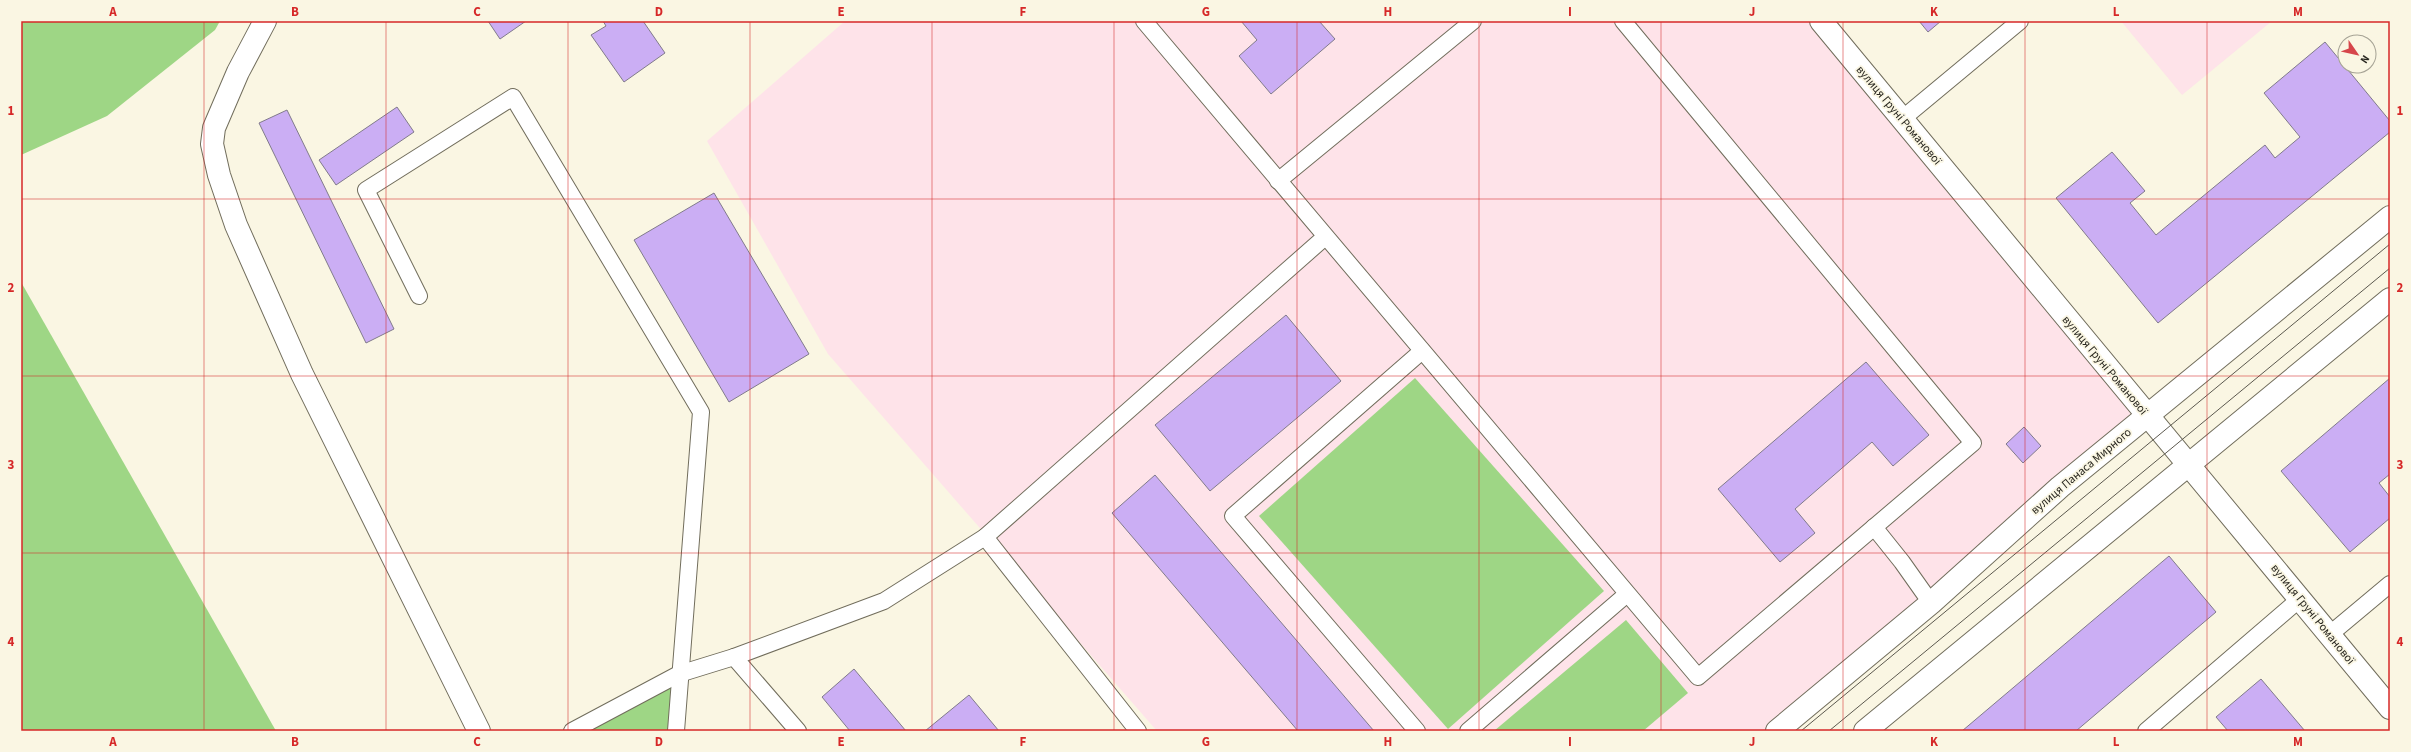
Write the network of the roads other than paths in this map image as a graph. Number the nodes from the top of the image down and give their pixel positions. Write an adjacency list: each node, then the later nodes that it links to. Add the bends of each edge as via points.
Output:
1 (265, 21): 26 (street, via 238,72 214,128 212,144 218,175 236,225 302,374)
2 (1144, 21): 8 (lane)
3 (1473, 21): 8 (lane)
4 (1623, 21): 16 (lane, via 1972,443)
5 (1821, 21): 7 (street, вулиця Груні Романової)
6 (2020, 21): 7 (lane)
7 (1902, 118): 14 (street, вулиця Груні Романової)
8 (1278, 181): 10 (lane)
9 (2390, 217): 14 (street, вулиця Панаса Мирного)
10 (1325, 237): 13 (lane); 17 (lane)
11 (419, 296): 24 (lane, via 366,190 512,97 701,412)
12 (2390, 299): 15 (street)
13 (1422, 351): 19 (lane); 31 (lane, via 1233,516)
14 (2147, 416): 15 (street, вулиця Груні Романової); 21 (street, вулиця Панаса Мирного, via 2060,487)
15 (2188, 465): 20 (street, вулиця Груні Романової); 34 (street)
16 (1874, 527): 19 (lane, via 1698,677); 21 (lane)
17 (985, 537): 23 (lane, via 884,601); 30 (lane)
18 (2390, 584): 22 (lane)
19 (1627, 594): 32 (lane)
20 (2301, 598): 22 (street, вулиця Груні Романової); 35 (lane)
21 (1931, 603): 33 (street, вулиця Панаса Мирного)
22 (2329, 635): 25 (street, вулиця Груні Романової)
23 (734, 658): 24 (lane); 29 (lane)
24 (679, 674): 27 (lane); 28 (lane)
25 (2390, 708)
26 (479, 731)
27 (572, 731)
28 (676, 731)
29 (798, 731)
30 (1138, 731)
31 (1417, 731)
32 (1468, 731)
33 (1777, 731)
34 (1865, 731)
35 (2146, 731)

